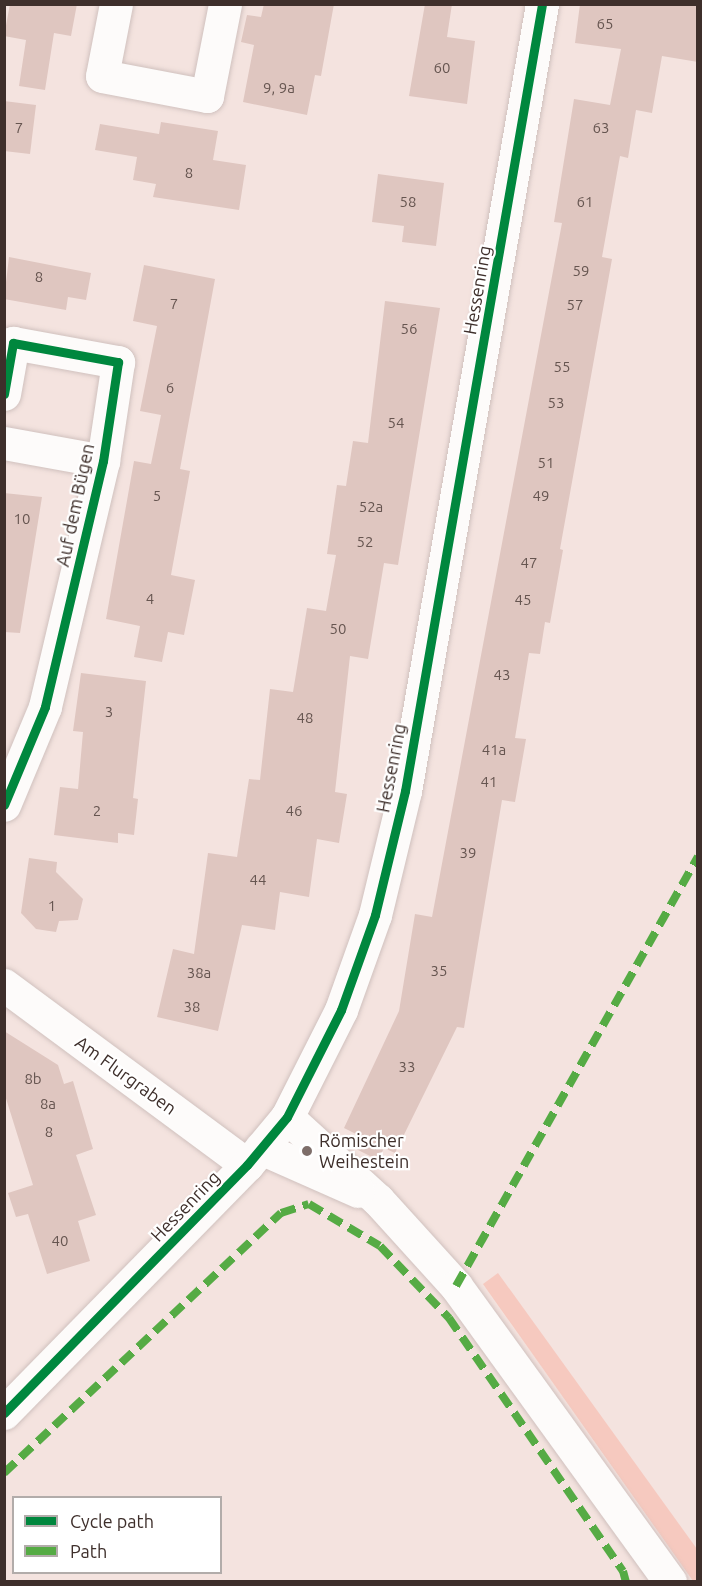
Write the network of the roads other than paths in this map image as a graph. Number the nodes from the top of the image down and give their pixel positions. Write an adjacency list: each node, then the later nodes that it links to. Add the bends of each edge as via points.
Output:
1 (116, 4): 2 (street, via 102,76 207,96)
2 (225, 4)
3 (542, 4): 9 (street, Hessenring, via 405,791 375,915 340,1010)
4 (4, 394): 6 (street, Auf dem Bügen, via 13,343 118,362)
5 (4, 444): 6 (street, Auf dem Bügen)
6 (103, 461): 7 (street, Auf dem Bügen, via 45,707)
7 (4, 804)
8 (4, 985): 10 (street, Am Flurgraben)
9 (287, 1117): 10 (street, Hessenring); 11 (street, via 321,1143)
10 (254, 1156): 11 (street, Am Flurgraben); 12 (street, Hessenring)
11 (378, 1200): 13 (street, via 456,1286)
12 (4, 1413)
13 (670, 1581)

